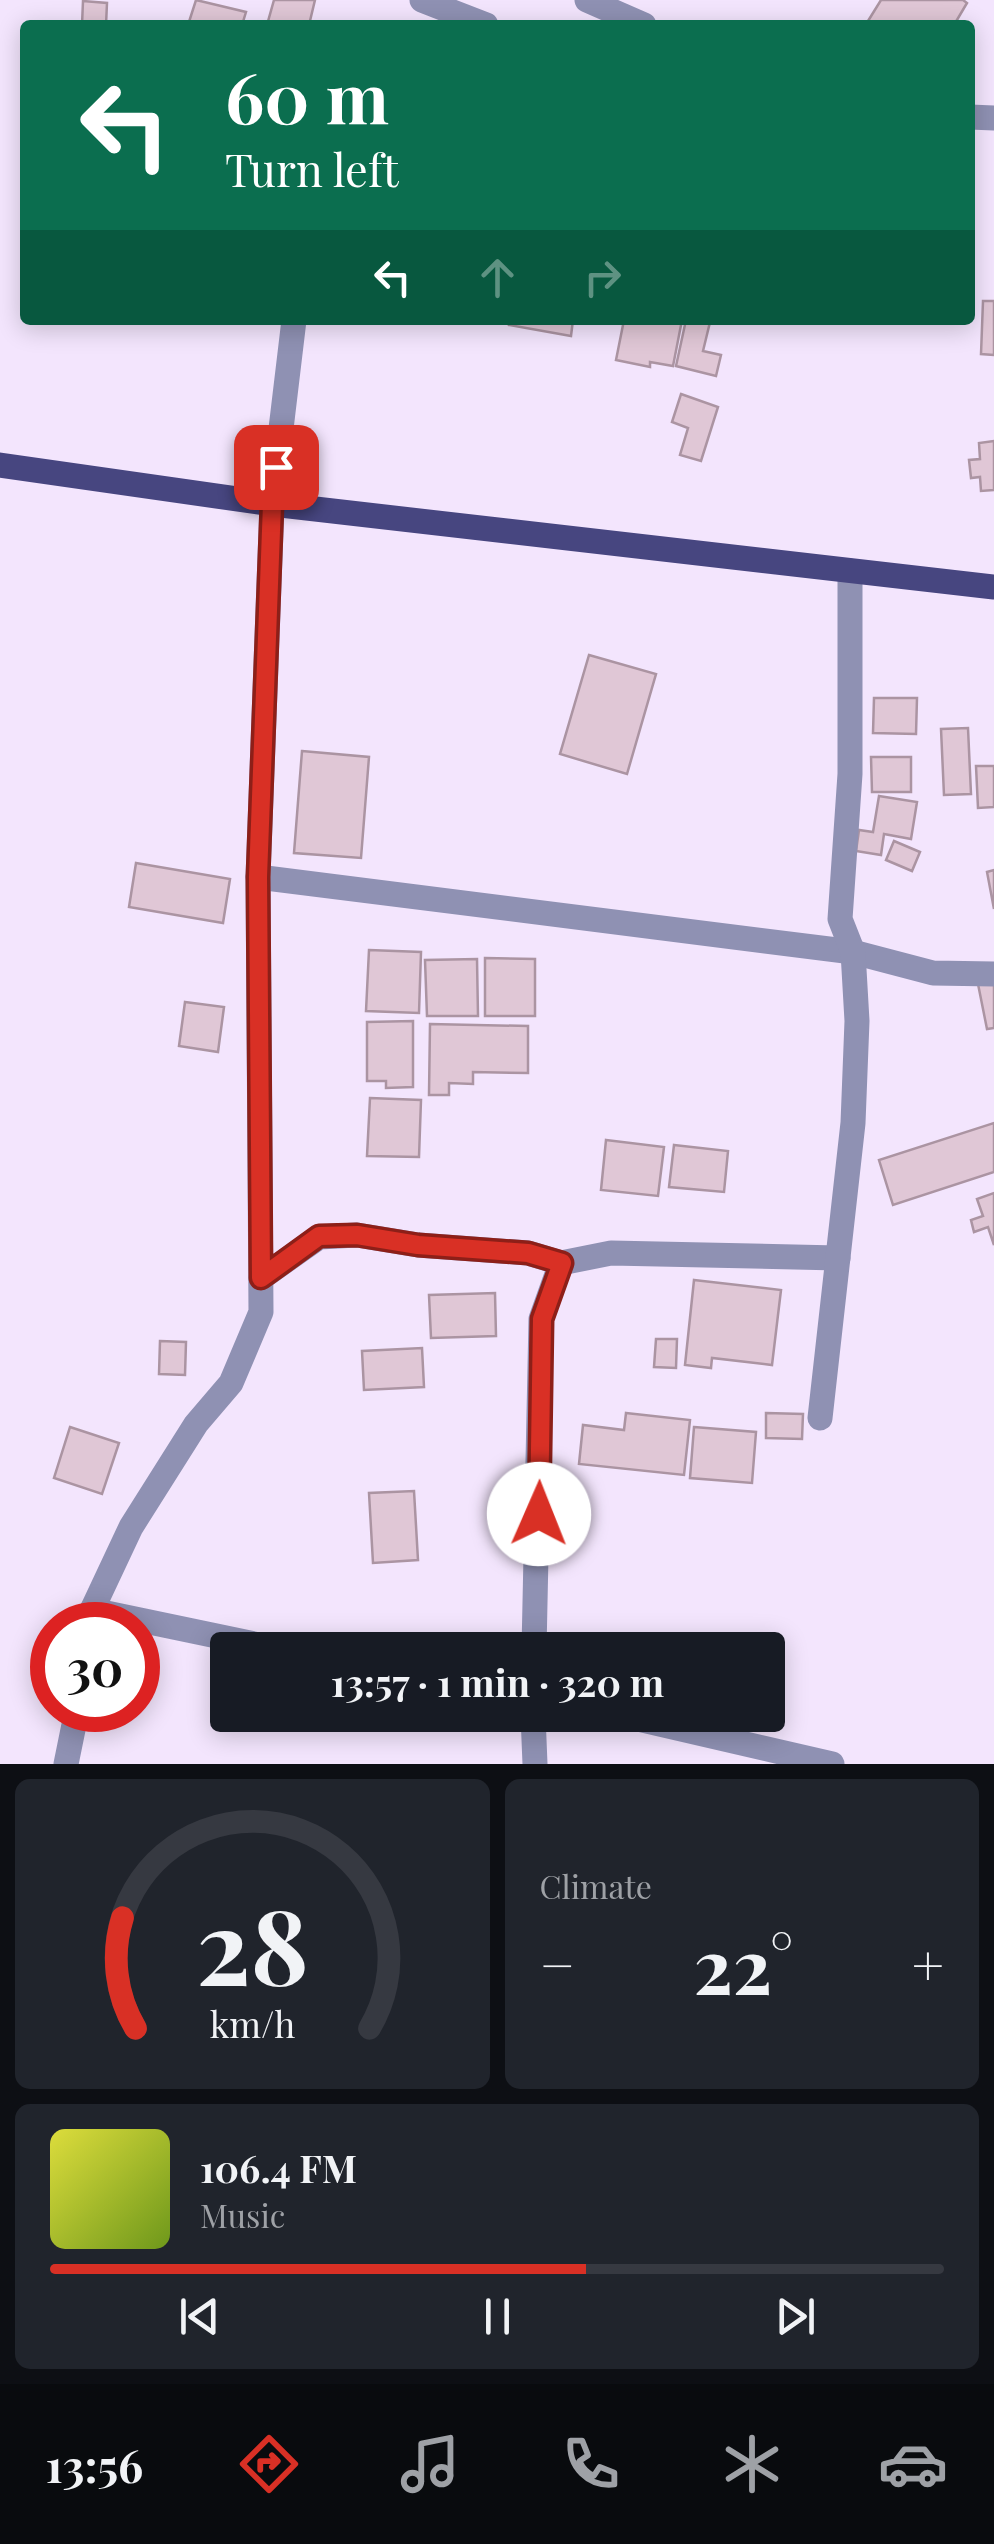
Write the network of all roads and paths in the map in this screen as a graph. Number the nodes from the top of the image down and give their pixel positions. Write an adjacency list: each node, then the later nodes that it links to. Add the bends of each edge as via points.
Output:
1 (422, 0): 4 (street)
2 (587, 0): 3 (street)
3 (633, 14)
4 (473, 20)
5 (293, 325): 7 (street)
6 (0, 465): 7 (main road)
7 (272, 504): 8 (main road); 10 (street)
8 (850, 571): 9 (main road); 11 (street, via 850,774 840,920)
9 (994, 587)
10 (258, 877): 11 (street); 15 (street)
11 (853, 952): 12 (street, via 933,972); 13 (street, via 853,1123)
12 (994, 974)
13 (838, 1258): 14 (street, via 611,1253); 16 (street)
14 (562, 1263): 15 (street, via 528,1253 319,1236); 19 (street, via 542,1319)
15 (261, 1278): 17 (street, via 261,1312 231,1384 196,1424 131,1528)
16 (820, 1418)
17 (98, 1602)
18 (160, 1629): 20 (street)
19 (534, 1632)
20 (210, 1637)
21 (73, 1732): 25 (street)
22 (534, 1732): 26 (street)
23 (693, 1732): 24 (street)
24 (825, 1763)
25 (66, 1764)
26 (535, 1764)

